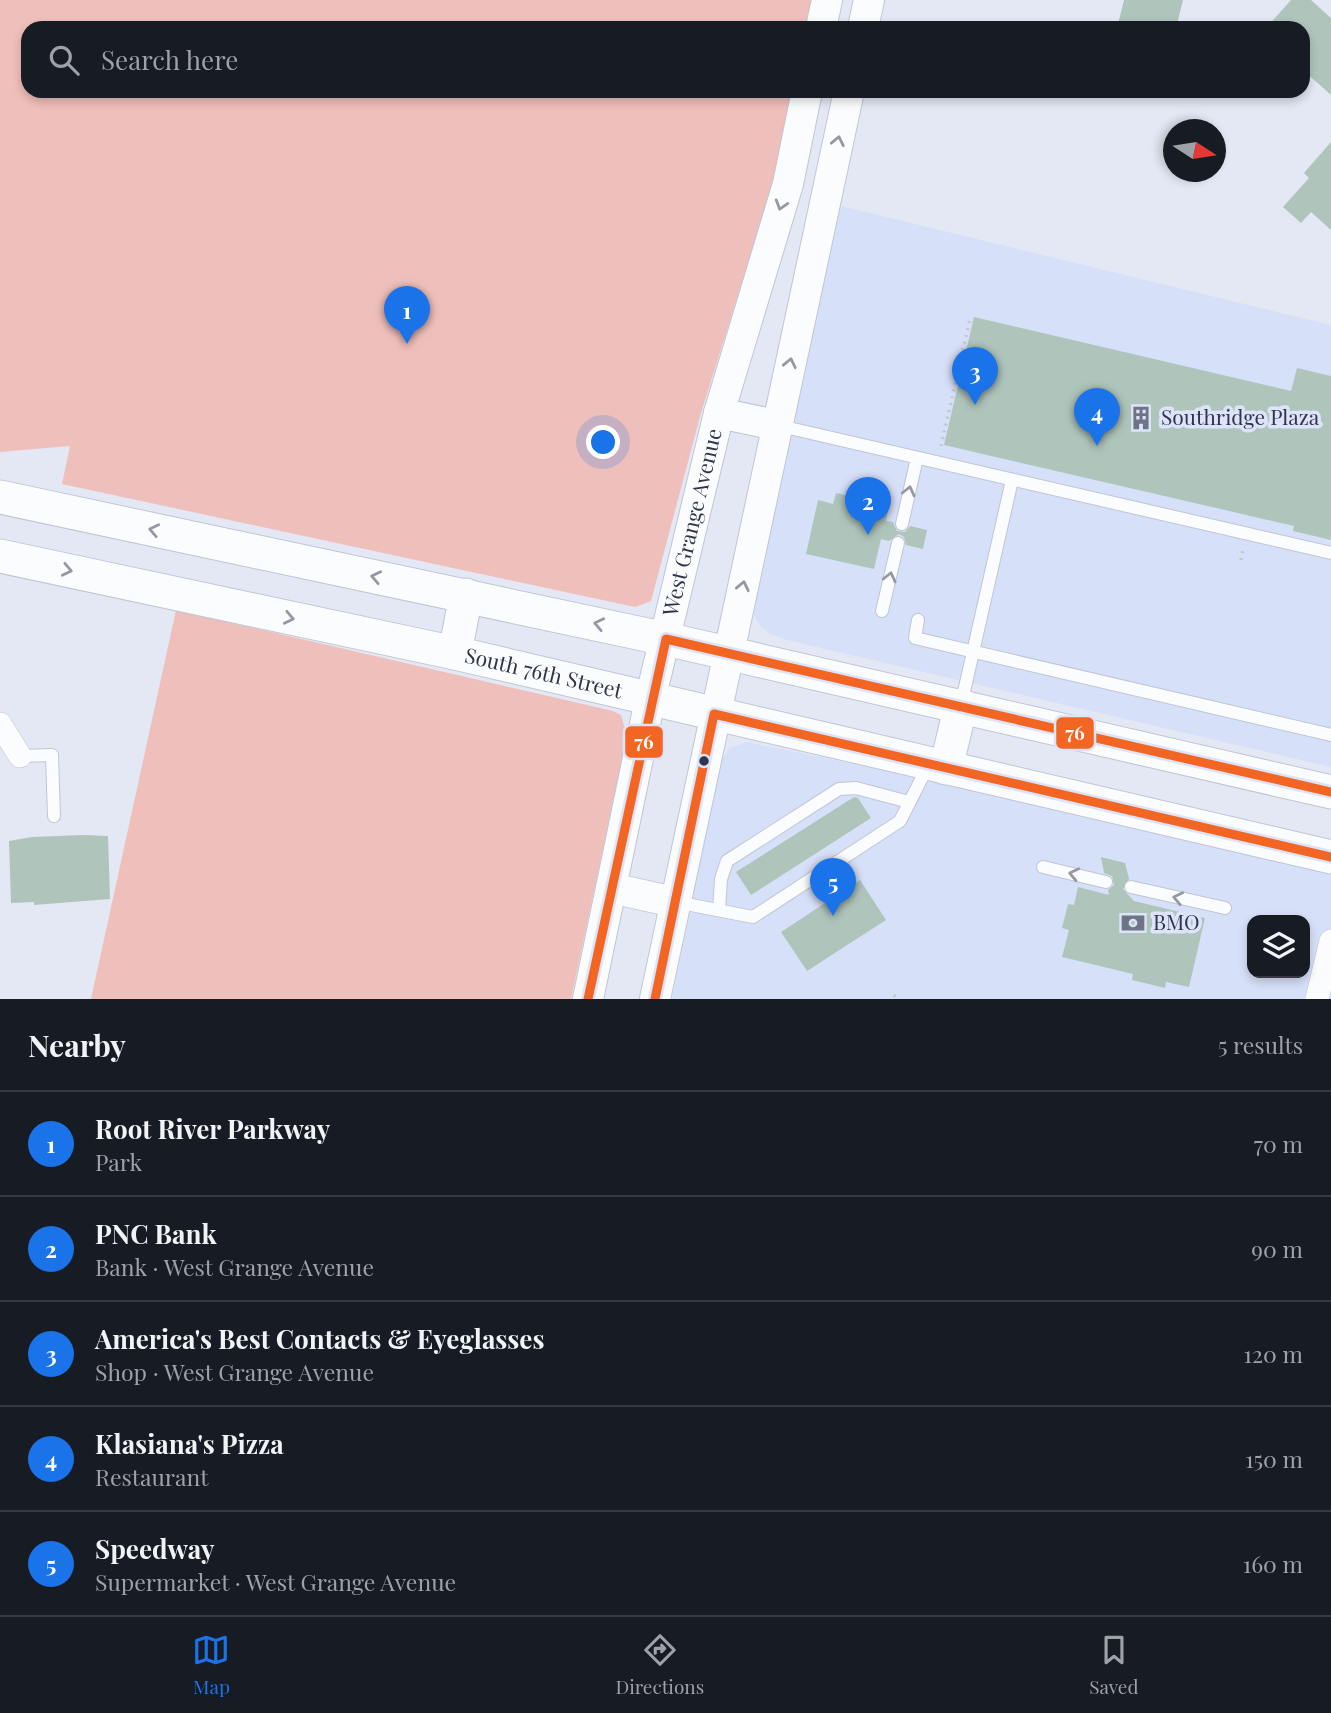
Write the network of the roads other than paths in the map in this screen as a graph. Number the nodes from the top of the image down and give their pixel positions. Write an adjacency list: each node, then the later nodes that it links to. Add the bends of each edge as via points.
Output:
1 (827, 0): 3 (street)
2 (869, 0): 4 (street)
3 (822, 21)
4 (864, 21)
5 (806, 98): 7 (street, West Grange Avenue, one-way to 7, via 788,184)
6 (847, 98): 8 (street, one-way to 6)
7 (719, 413): 8 (street); 19 (street, West Grange Avenue)
8 (776, 425): 9 (lane); 22 (street, one-way to 8)
9 (917, 458): 10 (lane); 12 (lane, one-way to 9)
10 (1012, 480): 14 (lane); 20 (lane)
11 (0, 497): 16 (main road, one-way to 11)
12 (902, 524)
13 (898, 543): 17 (lane, one-way to 13)
14 (1331, 554)
15 (0, 556): 21 (main road, South 76th Street, one-way to 21)
16 (466, 595): 19 (main road, one-way to 16); 21 (main road)
17 (882, 611)
18 (918, 620): 20 (lane, via 915,638)
19 (666, 639): 22 (main road); 23 (street, West Grange Avenue)
20 (973, 652): 24 (lane); 27 (lane)
21 (455, 653): 23 (main road, South 76th Street)
22 (729, 653): 24 (main road); 25 (street)
23 (650, 700): 25 (main road, South 76th Street); 37 (street, West Grange Avenue)
24 (961, 705): 29 (main road); 30 (main road)
25 (714, 714): 29 (main road, South 76th Street); 38 (street)
26 (0, 724): 28 (street)
27 (1331, 736)
28 (20, 756): 32 (lane, via 52,755)
29 (937, 766): 31 (lane); 33 (main road, South 76th Street)
30 (1331, 792)
31 (909, 802): 40 (lane, via 900,821 753,917); 40 (lane, via 856,788 839,789 727,862)
32 (54, 816)
33 (1331, 857)
34 (1043, 867): 35 (lane, one-way to 34)
35 (1106, 882)
36 (1131, 887): 39 (lane, one-way to 36)
37 (611, 888): 38 (street); 42 (street, West Grange Avenue)
38 (674, 902): 40 (lane); 43 (street)
39 (1224, 908)
40 (719, 910)
41 (1331, 940): 44 (street)
42 (588, 999)
43 (655, 999)
44 (1317, 999)

